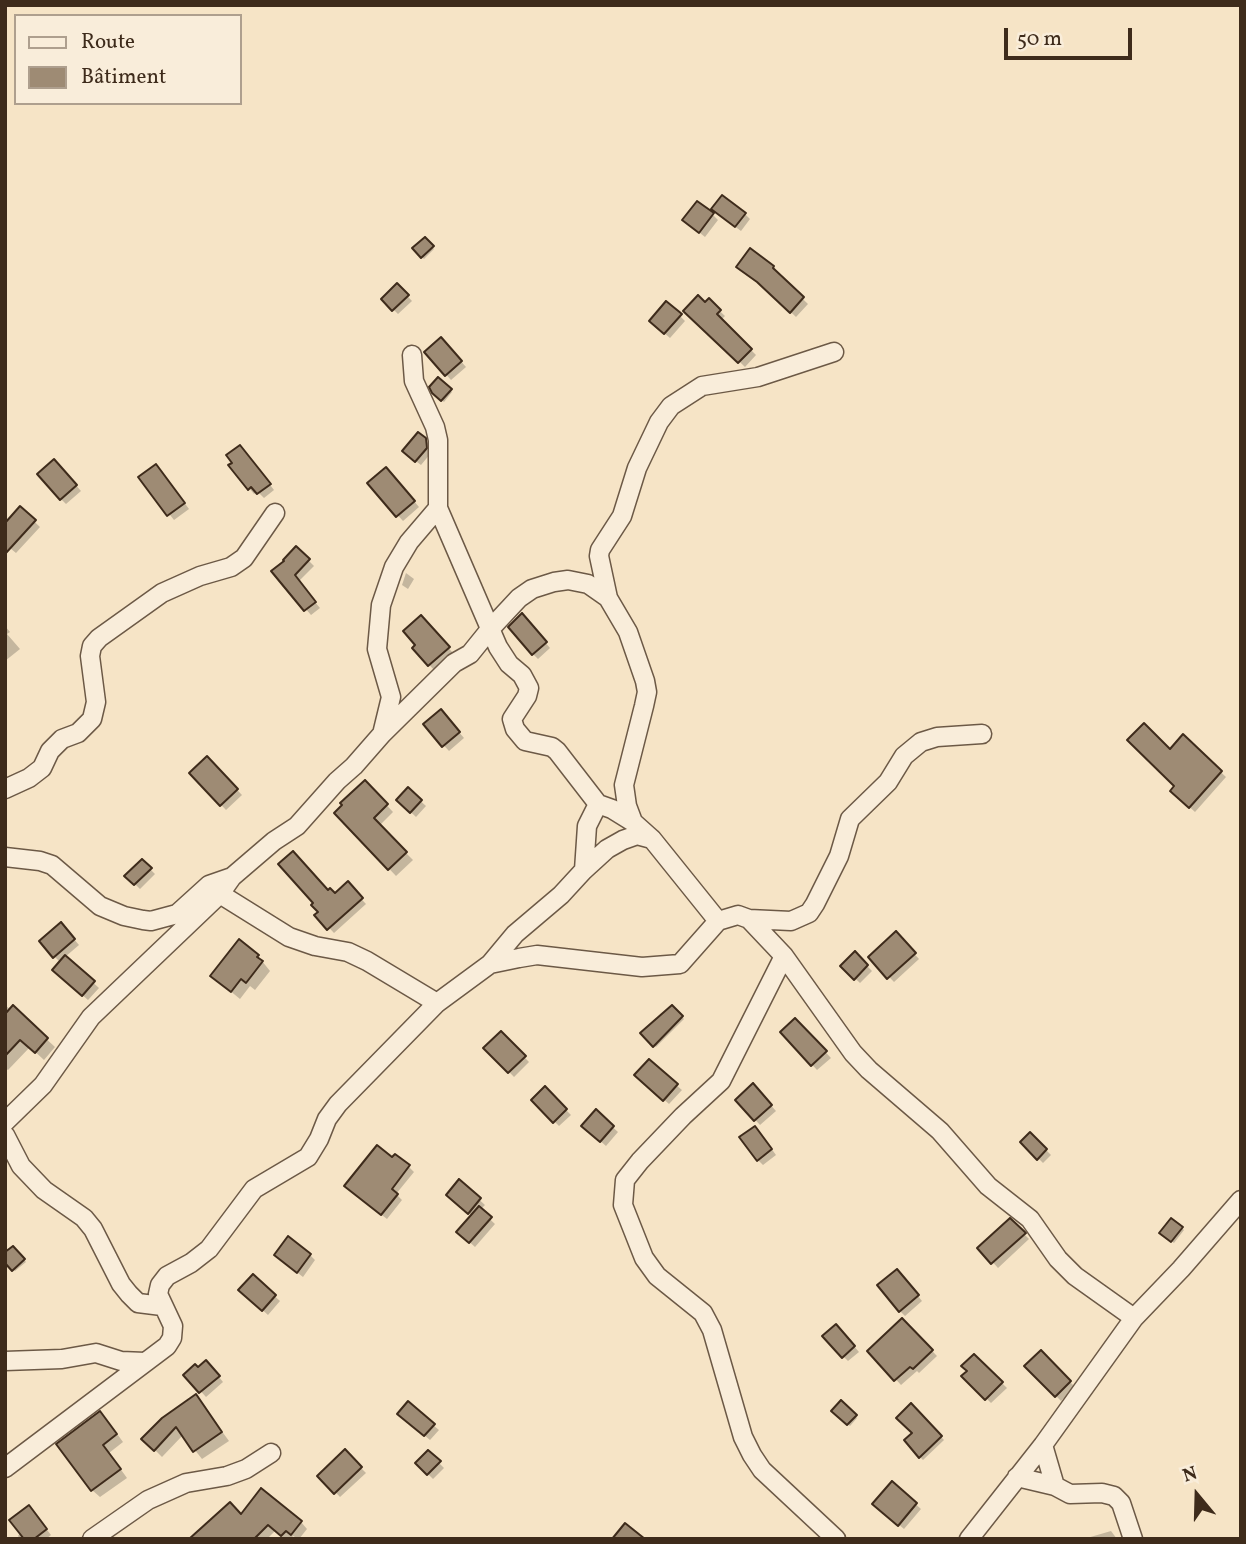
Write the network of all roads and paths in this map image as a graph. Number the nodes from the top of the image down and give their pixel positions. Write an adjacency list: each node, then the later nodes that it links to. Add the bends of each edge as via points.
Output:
1 (834, 352): 5 (street, via 758,377 702,386 664,413 622,516 600,550)
2 (412, 355): 3 (street, via 414,381 438,440)
3 (438, 508): 6 (street); 9 (street, via 394,567 381,605 377,649 391,697)
4 (275, 513): 11 (street, via 238,563 162,593 99,638 90,656 96,702 92,719 78,733 62,739 42,768)
5 (608, 598): 6 (street, via 579,581 554,582 519,598); 13 (street, via 628,632 645,681 644,706 624,785)
6 (491, 628): 7 (street); 8 (street)
7 (470, 654): 8 (street); 9 (street, via 454,663)
8 (509, 664): 12 (street, via 528,688 512,719 515,729 525,741 557,751)
9 (383, 734): 17 (street, via 297,826)
10 (982, 734): 19 (street, via 937,737 904,756 888,782 850,819 839,856 809,913 791,921)
11 (5, 789)
12 (598, 804): 13 (street); 16 (street, via 587,826)
13 (633, 822): 14 (street)
14 (652, 839): 16 (street, via 637,835 623,840); 20 (street)
15 (5, 858): 17 (street, via 52,865 100,906 143,920 177,914 209,885)
16 (584, 870): 22 (street)
17 (232, 877): 18 (street)
18 (220, 894): 23 (street, via 289,937 348,952); 24 (street, via 91,1017 43,1085)
19 (749, 919): 20 (street, via 738,915); 21 (street)
20 (718, 921): 22 (street, via 680,964 642,967 537,955)
21 (783, 956): 28 (street, via 869,1070 940,1132 988,1186 1030,1219 1075,1276); 37 (street, via 722,1082 640,1161 625,1181 624,1205 644,1258 657,1276 702,1313 712,1330 752,1455 762,1470)
22 (490, 964): 23 (street)
23 (437, 1003): 27 (street, via 338,1104 308,1157 254,1189 209,1249 167,1276 158,1294)
24 (5, 1122)
25 (5, 1135): 27 (street, via 21,1166 44,1190 84,1217 129,1294 138,1303)
26 (1241, 1200): 28 (street)
27 (162, 1306): 30 (street, via 173,1326 173,1338)
28 (1135, 1318): 31 (street)
29 (5, 1362): 30 (street, via 96,1353)
30 (145, 1362): 33 (street)
31 (1042, 1445): 34 (street); 35 (street)
32 (271, 1453): 36 (street, via 228,1476 186,1483 148,1500)
33 (5, 1468)
34 (1017, 1477): 35 (street); 38 (street)
35 (1055, 1486): 39 (street, via 1070,1494 1114,1496 1121,1503)
36 (92, 1539)
37 (836, 1539)
38 (969, 1539)
39 (1133, 1539)

